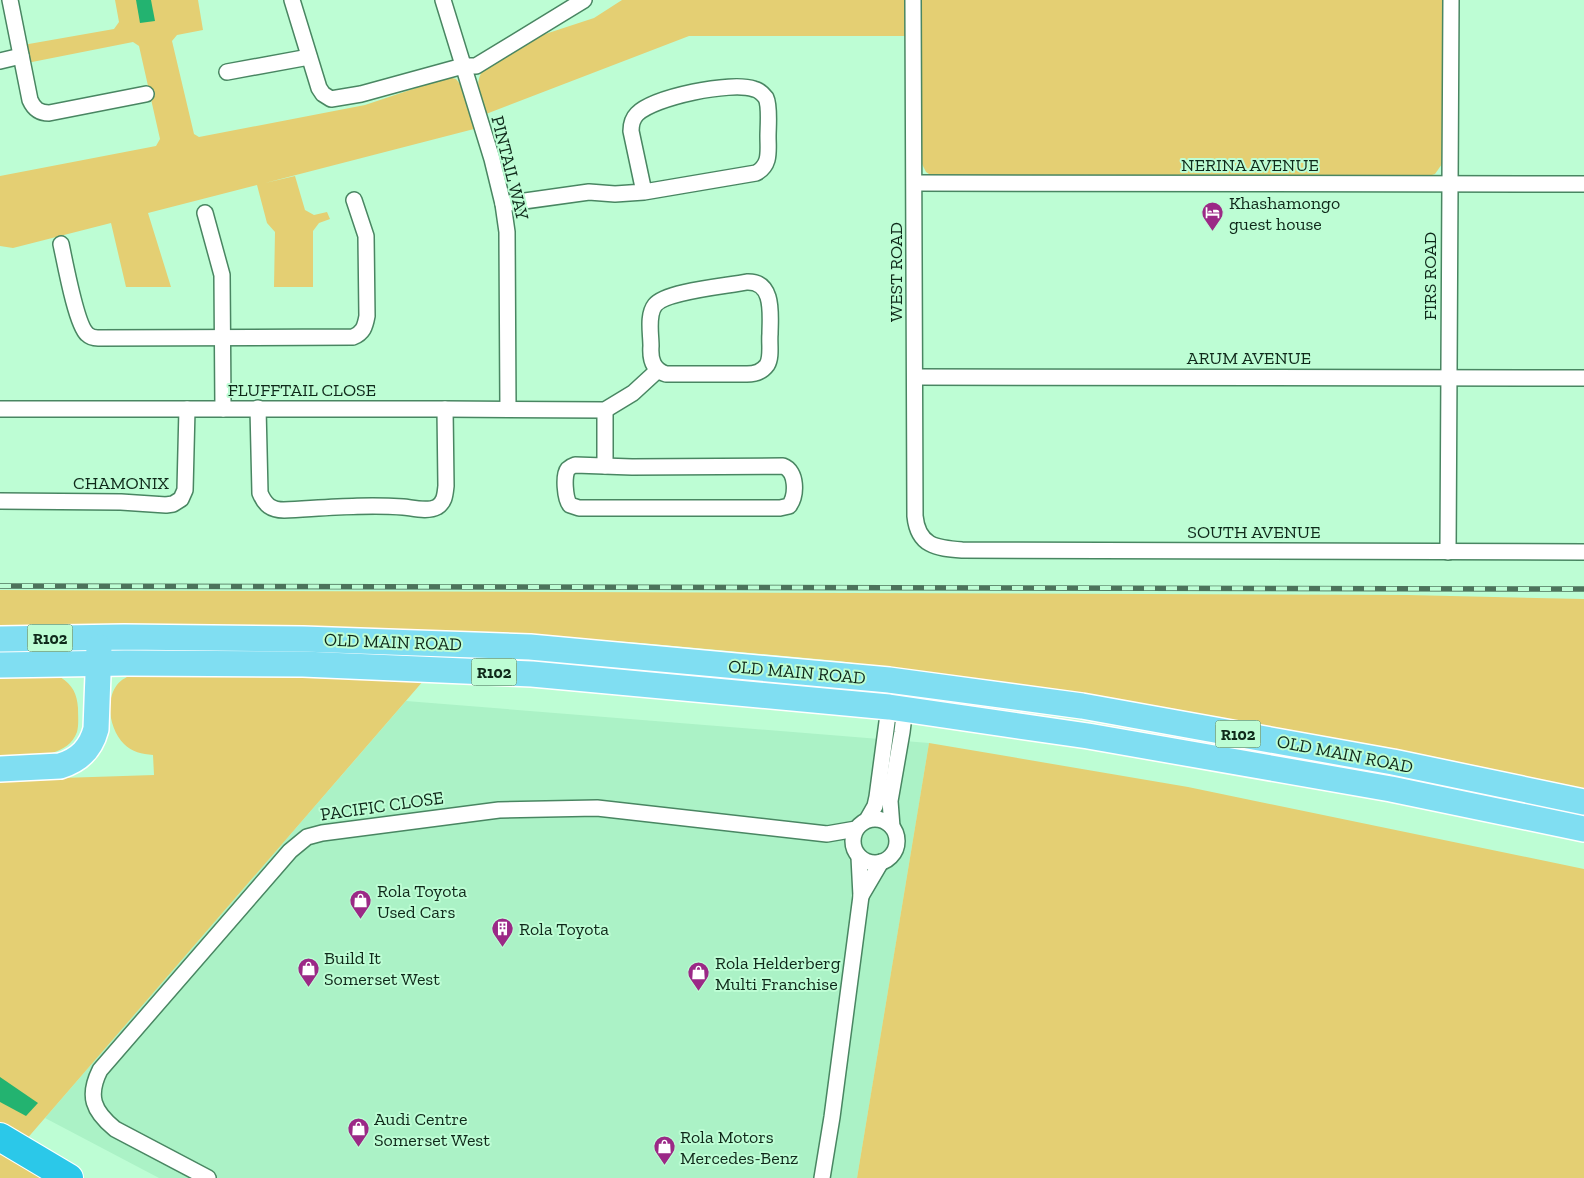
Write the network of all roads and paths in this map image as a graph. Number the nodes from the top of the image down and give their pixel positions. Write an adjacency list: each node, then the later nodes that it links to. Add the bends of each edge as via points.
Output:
1 (10, 0): 7 (street)
2 (292, 0): 8 (street)
3 (443, 0): 10 (street, PINTAIL WAY)
4 (584, 0): 10 (street, via 476,66)
5 (914, 0): 13 (street, WEST ROAD)
6 (1451, 0): 14 (street, FIRS ROAD)
7 (21, 56): 9 (street); 12 (street, via 30,100 44,113)
8 (309, 57): 10 (street, via 319,88 331,99 367,93); 11 (street)
9 (0, 61)
10 (463, 66): 18 (street, PINTAIL WAY)
11 (227, 72)
12 (146, 94)
13 (915, 183): 14 (street, NERINA AVENUE); 23 (street, WEST ROAD)
14 (1450, 184): 15 (street, NERINA AVENUE); 24 (street, FIRS ROAD)
15 (1584, 184)
16 (644, 192): 16 (street, via 748,175 761,170 768,158 766,98 752,88 711,89 658,103 638,113 632,121 631,131); 18 (street, via 589,192)
17 (354, 200): 21 (street, via 367,244 367,316 362,332 346,338)
18 (503, 204): 31 (street, PINTAIL WAY, via 507,232)
19 (205, 213): 21 (street, via 222,275)
20 (61, 244): 21 (street, via 80,322 91,337)
21 (222, 338): 29 (street)
22 (658, 370): 22 (street, via 650,352 651,317 655,305 662,299 747,282 763,288 770,306 769,359 758,373 666,374); 32 (street, via 633,394)
23 (915, 377): 24 (street, ARUM AVENUE); 35 (street, WEST ROAD, via 915,516 916,526)
24 (1449, 378): 25 (street, ARUM AVENUE); 36 (street, FIRS ROAD)
25 (1584, 378)
26 (258, 408): 29 (street, FLUFFTAIL CLOSE); 30 (street, FLUFFTAIL CLOSE); 30 (street, via 260,493 271,508 284,510 380,506 423,509 438,506 445,496 446,486)
27 (0, 409): 28 (street, FLUFFTAIL CLOSE)
28 (187, 409): 29 (street, FLUFFTAIL CLOSE); 34 (street, CHAMONIX, via 186,490 178,501 166,504)
29 (223, 409)
30 (445, 409): 31 (street, FLUFFTAIL CLOSE)
31 (508, 410): 32 (street, FLUFFTAIL CLOSE)
32 (605, 410): 33 (street)
33 (605, 466): 33 (street, via 783,466 793,474 793,500 789,506 780,508 579,508 570,505 566,497 568,470 575,465)
34 (0, 501)
35 (925, 540): 36 (street, SOUTH AVENUE, via 940,549 962,550)
36 (1448, 552): 37 (street, SOUTH AVENUE)
37 (1584, 552)
38 (99, 637): 39 (main road, OLD MAIN ROAD / R102); 40 (main road); 42 (main road, OLD MAIN ROAD / R102, via 303,639 530,647)
39 (0, 639)
40 (99, 663): 41 (main road, OLD MAIN ROAD / R102); 43 (main road, OLD MAIN ROAD / R102, via 303,664 532,674); 44 (main road, via 96,729 87,750 60,766)
41 (0, 665)
42 (908, 682): 43 (street); 45 (main road, OLD MAIN ROAD / R102, via 1082,706 1393,762)
43 (897, 708): 46 (street, via 877,797 872,812); 47 (street, via 902,732 890,801); 48 (main road, OLD MAIN ROAD / R102, via 1088,736 1391,789)
44 (0, 769)
45 (1584, 802)
46 (861, 825): 47 (street, via 875,819); 49 (street); 50 (street, via 852,839)
47 (892, 827): 51 (street, via 895,849 888,859)
48 (1584, 829)
49 (827, 834): 50 (street); 55 (street, PACIFIC CLOSE, via 597,808 498,810 307,837 290,851 94,1080 95,1106 106,1122)
50 (857, 853): 51 (street, via 870,862); 52 (street)
51 (881, 862): 52 (street)
52 (861, 896): 56 (street)
53 (0, 1137): 54 (highway)
54 (69, 1178)
55 (208, 1178)
56 (822, 1178)

